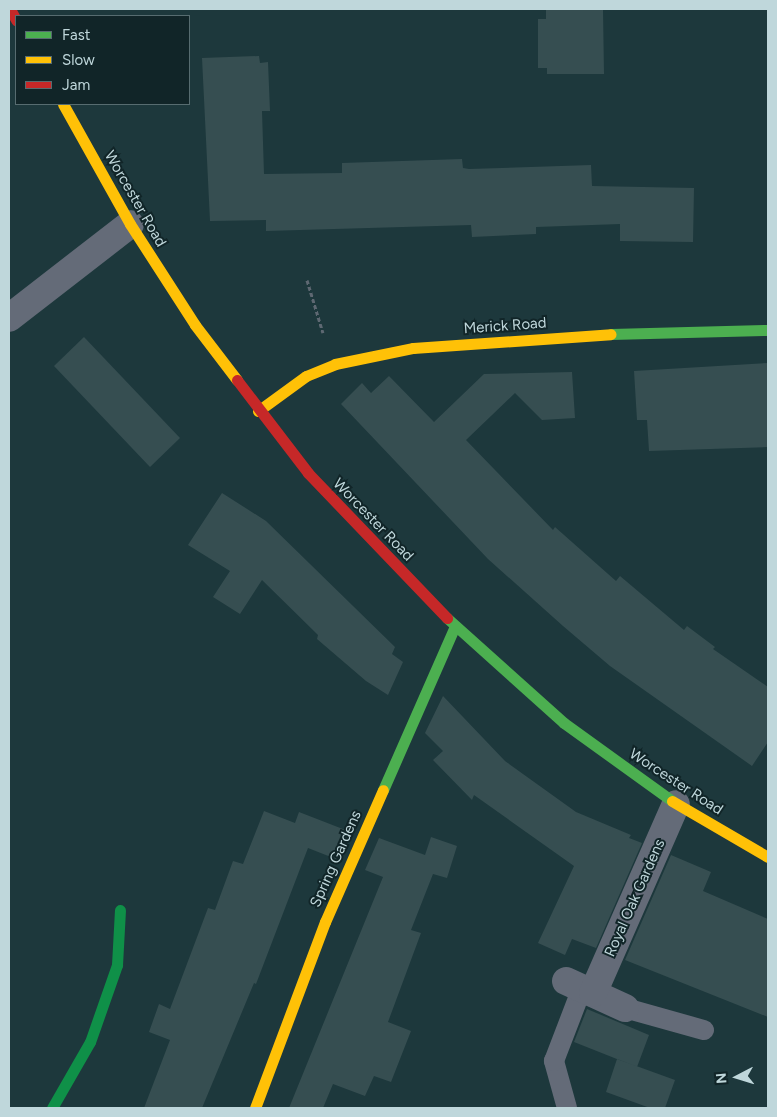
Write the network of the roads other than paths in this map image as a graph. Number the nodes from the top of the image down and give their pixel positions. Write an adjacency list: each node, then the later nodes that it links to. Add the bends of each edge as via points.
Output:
1 (64, 105): 2 (main road, Worcester Road)
2 (130, 224): 3 (street); 5 (main road, Worcester Road, via 195,325)
3 (9, 318)
4 (768, 330): 5 (main road, Merick Road, via 615,334 413,348 335,364 306,376)
5 (258, 411): 6 (main road, Worcester Road, via 352,522)
6 (456, 626): 7 (main road, Worcester Road, via 564,724); 12 (main road, Spring Gardens, via 325,922)
7 (676, 804): 8 (main road, Worcester Road); 9 (street, Royal Oak Gardens)
8 (768, 857)
9 (580, 987): 10 (street); 13 (lane, via 554,1060)
10 (625, 1008): 11 (lane)
11 (704, 1030)
12 (255, 1108)
13 (567, 1108)

